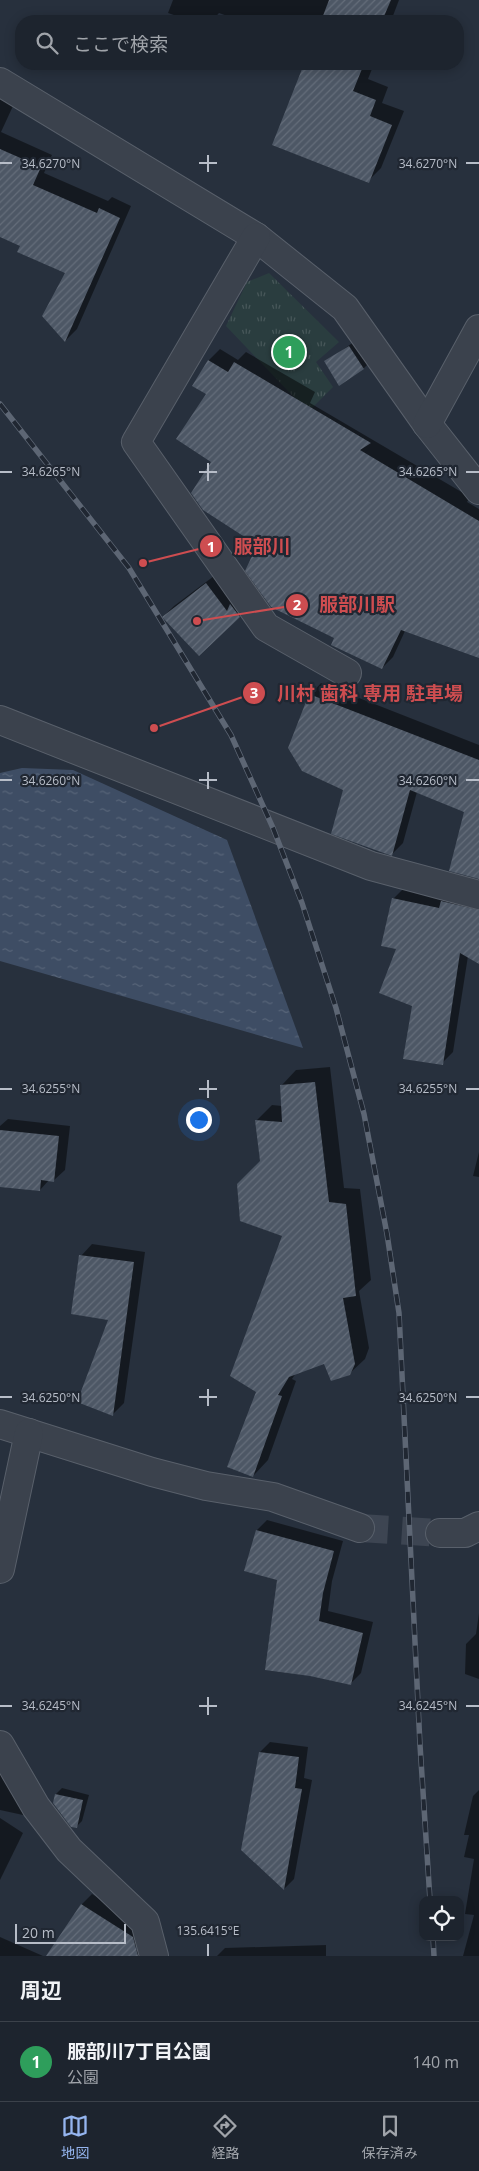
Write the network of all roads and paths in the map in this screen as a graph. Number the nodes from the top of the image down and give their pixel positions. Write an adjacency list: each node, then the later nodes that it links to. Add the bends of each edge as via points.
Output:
1 (0, 82): 2 (street)
2 (256, 237): 4 (street, via 345,308); 6 (street, via 136,442 266,627)
3 (479, 330): 4 (street)
4 (427, 424): 5 (street)
5 (479, 490)
6 (347, 673)
7 (0, 720): 8 (street, via 371,866)
8 (479, 895)
9 (0, 1424): 10 (street)
10 (29, 1433): 12 (street, via 152,1472 206,1486 273,1497); 14 (street)
11 (479, 1526): 13 (street, via 466,1533)
12 (360, 1528)
13 (440, 1533)
14 (0, 1569)
15 (0, 1745): 16 (street, via 36,1807 69,1850 145,1922)
16 (154, 1956)

